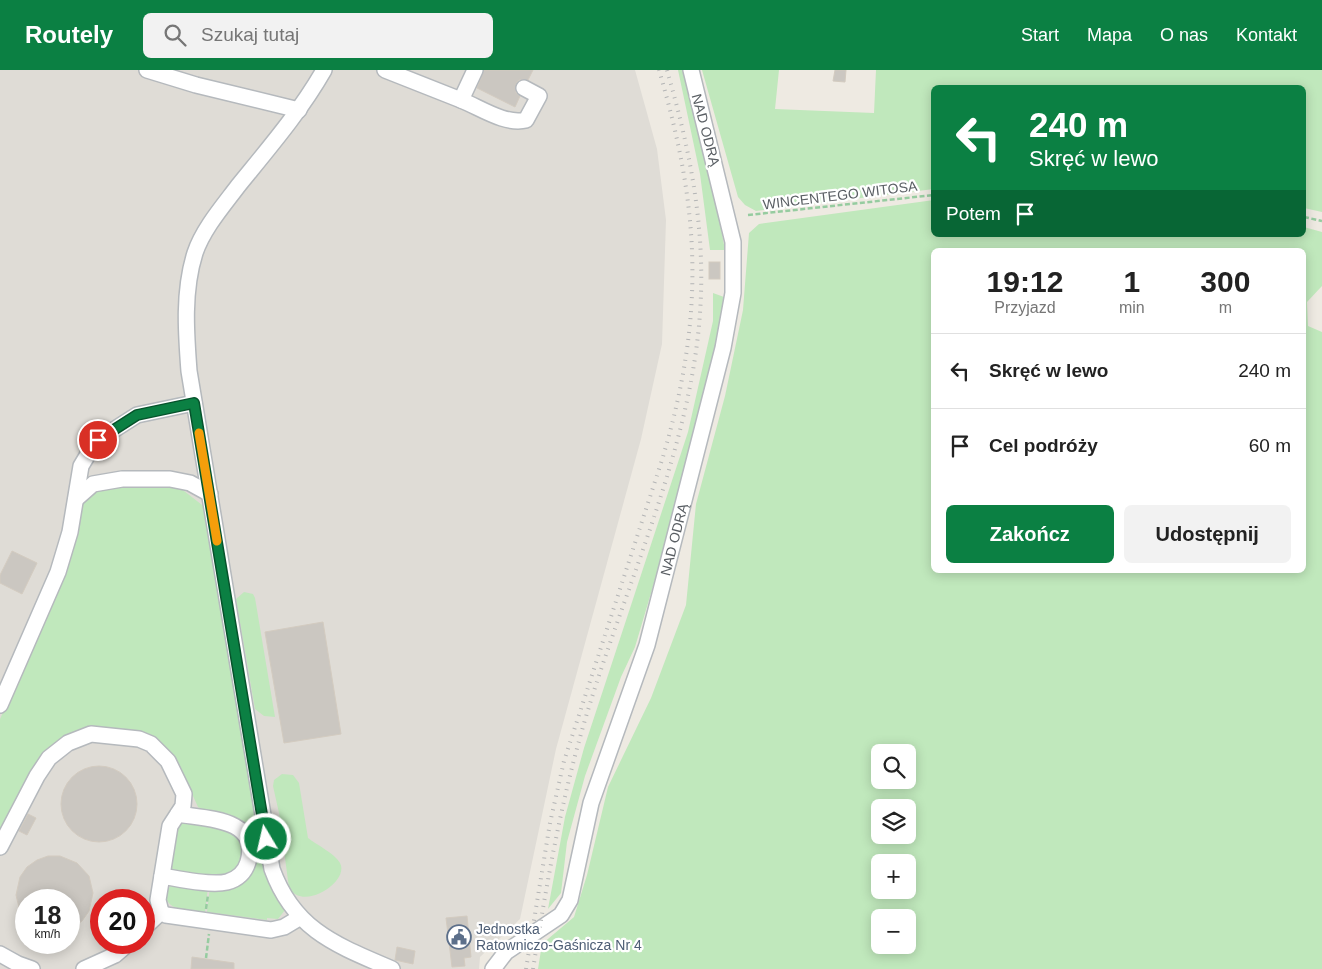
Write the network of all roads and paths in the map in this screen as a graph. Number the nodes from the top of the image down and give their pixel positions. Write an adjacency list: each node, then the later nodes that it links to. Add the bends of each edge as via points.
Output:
1 (147, 70): 8 (street)
2 (324, 70): 8 (street)
3 (385, 70): 7 (street)
4 (475, 70): 7 (street)
5 (691, 70): 28 (street, NAD ODRĄ, via 733,242 733,293 723,348 649,638 591,803 572,896 561,915 504,954)
6 (524, 88): 7 (street, via 538,96 526,120 517,122)
7 (461, 100)
8 (299, 110): 13 (street, via 217,214 195,252 189,278 186,324)
9 (931, 194): 10 (path, WINCENTEGO WITOSA)
10 (748, 215)
11 (1306, 218): 12 (path)
12 (1322, 221)
13 (194, 403): 14 (street); 15 (street, via 137,415 98,440 81,466)
14 (210, 494): 15 (street, via 190,483 170,479 122,479 93,484); 22 (street, via 268,855 277,884)
15 (76, 499): 16 (street, via 58,572)
16 (0, 705)
17 (178, 814): 18 (street, via 184,794 173,769 159,750 139,739 91,734 68,743 49,758 36,776); 19 (street, via 170,826); 19 (street, via 237,826 248,840 248,861 240,876 225,883)
18 (0, 847)
19 (162, 876): 20 (street, via 158,900)
20 (160, 912): 21 (street); 22 (street, via 271,930)
21 (155, 917)
22 (299, 918): 25 (street)
23 (0, 954): 26 (street)
24 (118, 954): 27 (street)
25 (386, 968)
26 (32, 969)
27 (84, 969)
28 (493, 969)

